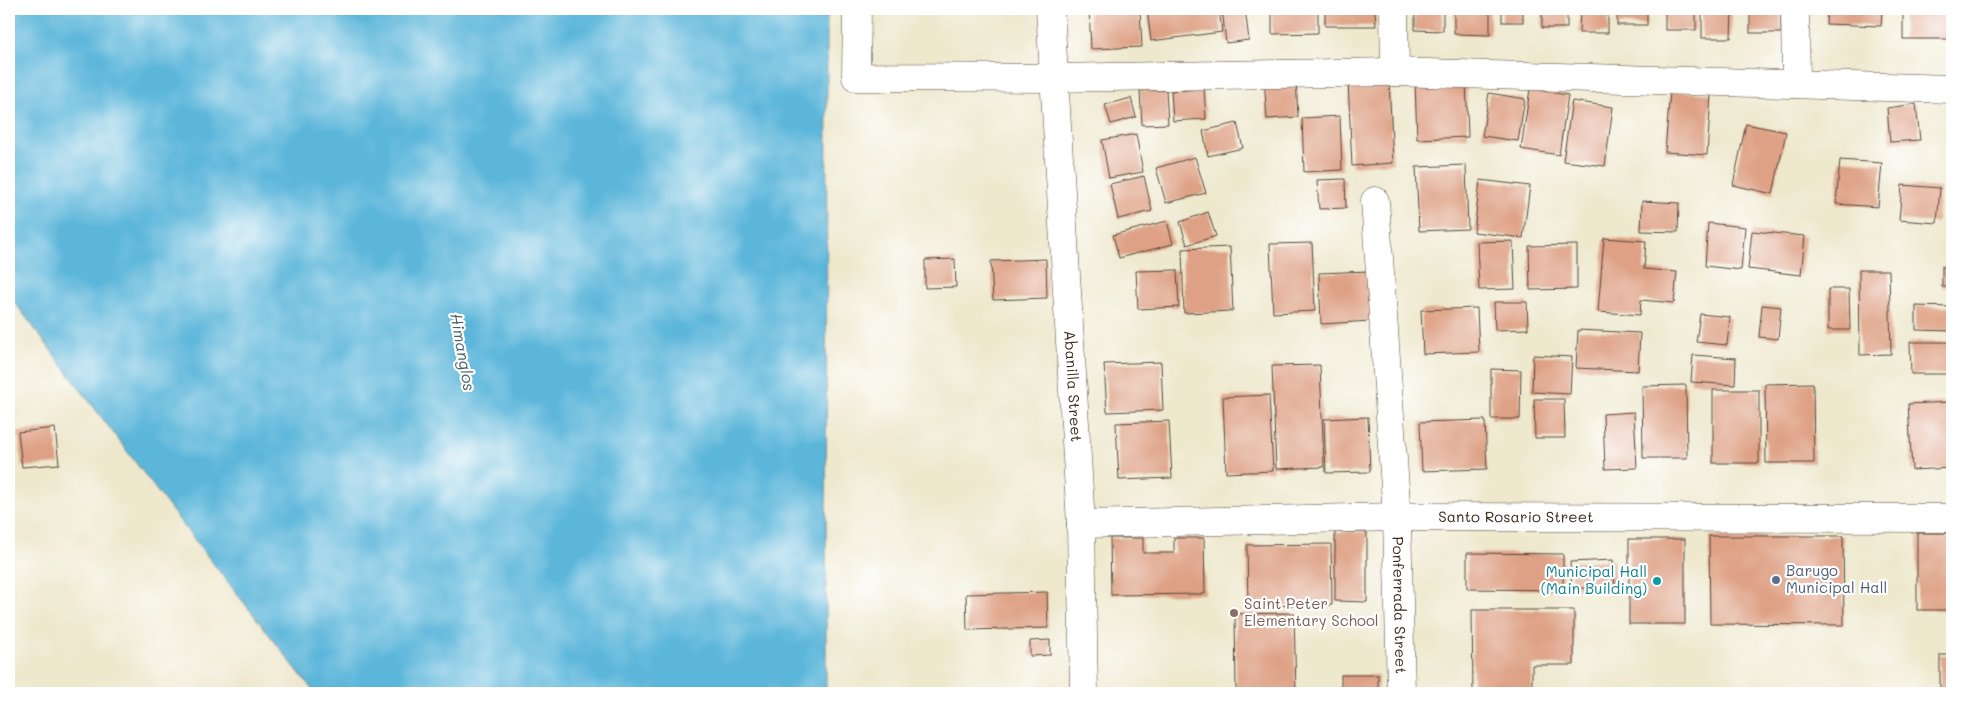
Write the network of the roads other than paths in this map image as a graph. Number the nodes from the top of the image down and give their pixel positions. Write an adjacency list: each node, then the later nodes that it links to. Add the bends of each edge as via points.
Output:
1 (857, 9): 6 (street, via 856,77)
2 (1050, 9): 6 (street, Abanilla Street)
3 (1394, 9): 5 (street)
4 (1795, 9): 7 (street)
5 (1395, 72): 6 (street); 7 (street)
6 (1053, 78): 12 (street, Abanilla Street)
7 (1796, 84): 8 (street)
8 (1952, 89)
9 (1375, 201): 10 (street, Ponferrada Street)
10 (1397, 517): 11 (street, Santo Rosario Street); 12 (street, Santo Rosario Street); 14 (street, Ponferrada Street)
11 (1952, 518)
12 (1080, 524): 13 (street, Abanilla Street)
13 (1084, 693)
14 (1401, 693)

